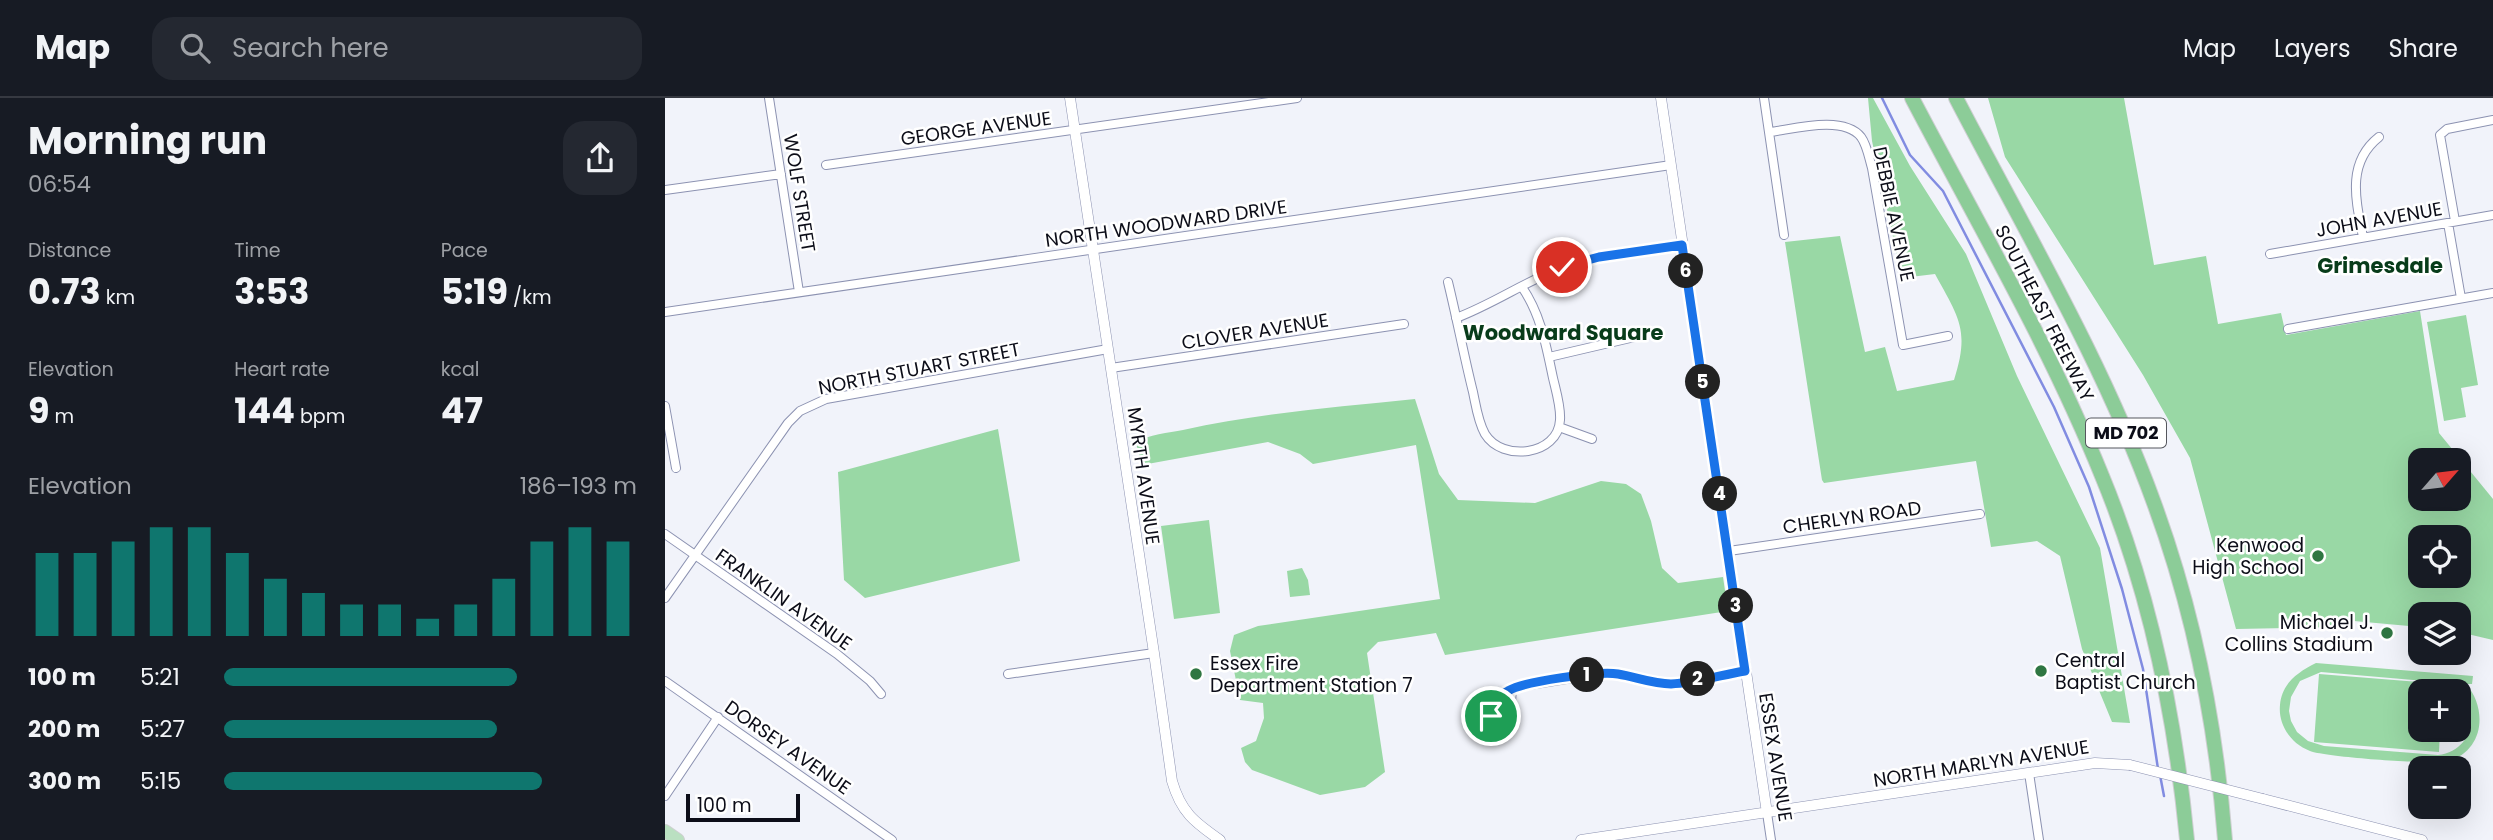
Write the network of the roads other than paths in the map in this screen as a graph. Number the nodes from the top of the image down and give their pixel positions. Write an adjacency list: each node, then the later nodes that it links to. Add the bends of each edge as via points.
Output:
1 (769, 98): 14 (street, WOLF STREET)
2 (1070, 98): 9 (street, MYRTH AVENUE)
3 (1297, 98): 9 (street, GEORGE AVENUE)
4 (1661, 98): 13 (street, ESSEX AVENUE)
5 (1765, 98): 10 (street)
6 (1912, 98): 63 (highway, SOUTHEAST FREEWAY / MD 702, via 2055,371 2103,477 2157,644 2175,734)
7 (1956, 98): 64 (highway, SOUTHEAST FREEWAY / MD 702, via 2100,375 2154,503 2194,635 2213,726)
8 (2493, 120): 17 (street, via 2447,129 2440,135)
9 (1074, 130): 12 (street, GEORGE AVENUE); 21 (street, MYRTH AVENUE)
10 (1770, 132): 18 (street); 32 (street, DEBBIE AVENUE, via 1833,124 1860,136 1872,168 1903,345)
11 (2379, 137): 19 (street, via 2367,148 2355,175)
12 (826, 165)
13 (1671, 165): 20 (street, ESSEX AVENUE); 21 (street, NORTH WOODWARD DRIVE)
14 (781, 174): 15 (street); 25 (street, WOLF STREET)
15 (665, 190)
16 (2493, 215): 17 (street, JOHN AVENUE)
17 (2451, 222): 19 (street, JOHN AVENUE); 27 (street)
18 (1783, 235)
19 (2363, 237): 22 (street, JOHN AVENUE)
20 (1682, 245): 24 (street, via 1582,261); 43 (street, ESSEX AVENUE)
21 (1093, 250): 25 (street, NORTH WOODWARD DRIVE); 34 (street, MYRTH AVENUE)
22 (2270, 254)
23 (1448, 282): 29 (street)
24 (1523, 287): 29 (street); 35 (street, via 1539,319)
25 (799, 292): 28 (street, NORTH WOODWARD DRIVE)
26 (2493, 293): 27 (street)
27 (2461, 298): 31 (street)
28 (665, 312)
29 (1457, 318): 38 (street, via 1479,416 1490,440 1501,448 1527,452 1548,442)
30 (1404, 324): 36 (street, CLOVER AVENUE)
31 (2288, 329)
32 (1948, 335)
33 (1639, 336): 35 (street)
34 (1108, 349): 36 (street, MYRTH AVENUE); 44 (street, NORTH STUART STREET, via 826,399 808,407 781,432)
35 (1549, 357): 38 (street)
36 (1111, 369): 46 (street, MYRTH AVENUE)
37 (665, 406): 40 (street)
38 (1559, 427): 39 (street)
39 (1592, 439)
40 (676, 468)
41 (1980, 514): 43 (street, CHERLYN ROAD)
42 (665, 534): 44 (street, FRANKLIN AVENUE)
43 (1729, 551): 47 (street, ESSEX AVENUE)
44 (695, 555): 45 (street, NORTH STUART STREET); 51 (street, FRANKLIN AVENUE, via 837,654)
45 (665, 598)
46 (1154, 653): 48 (street); 59 (street, MYRTH AVENUE, via 1176,797 1191,818)
47 (1745, 671): 50 (street, via 1672,684 1597,674); 55 (street, ESSEX AVENUE)
48 (1008, 674)
49 (665, 681): 52 (street, DORSEY AVENUE)
50 (1513, 689)
51 (881, 694)
52 (718, 717): 54 (street); 58 (street, DORSEY AVENUE)
53 (2029, 773): 55 (street, NORTH MARLYN AVENUE); 62 (street); 65 (street, NORTH MARLYN AVENUE, bridge, via 2095,763 2130,765)
54 (665, 796)
55 (1767, 813): 60 (street, NORTH MARLYN AVENUE); 61 (street, ESSEX AVENUE)
56 (665, 831): 57 (main road)
57 (678, 840)
58 (892, 840)
59 (1220, 840)
60 (1581, 840)
61 (1771, 840)
62 (2039, 840)
63 (2186, 840)
64 (2227, 840)
65 (2422, 840)

